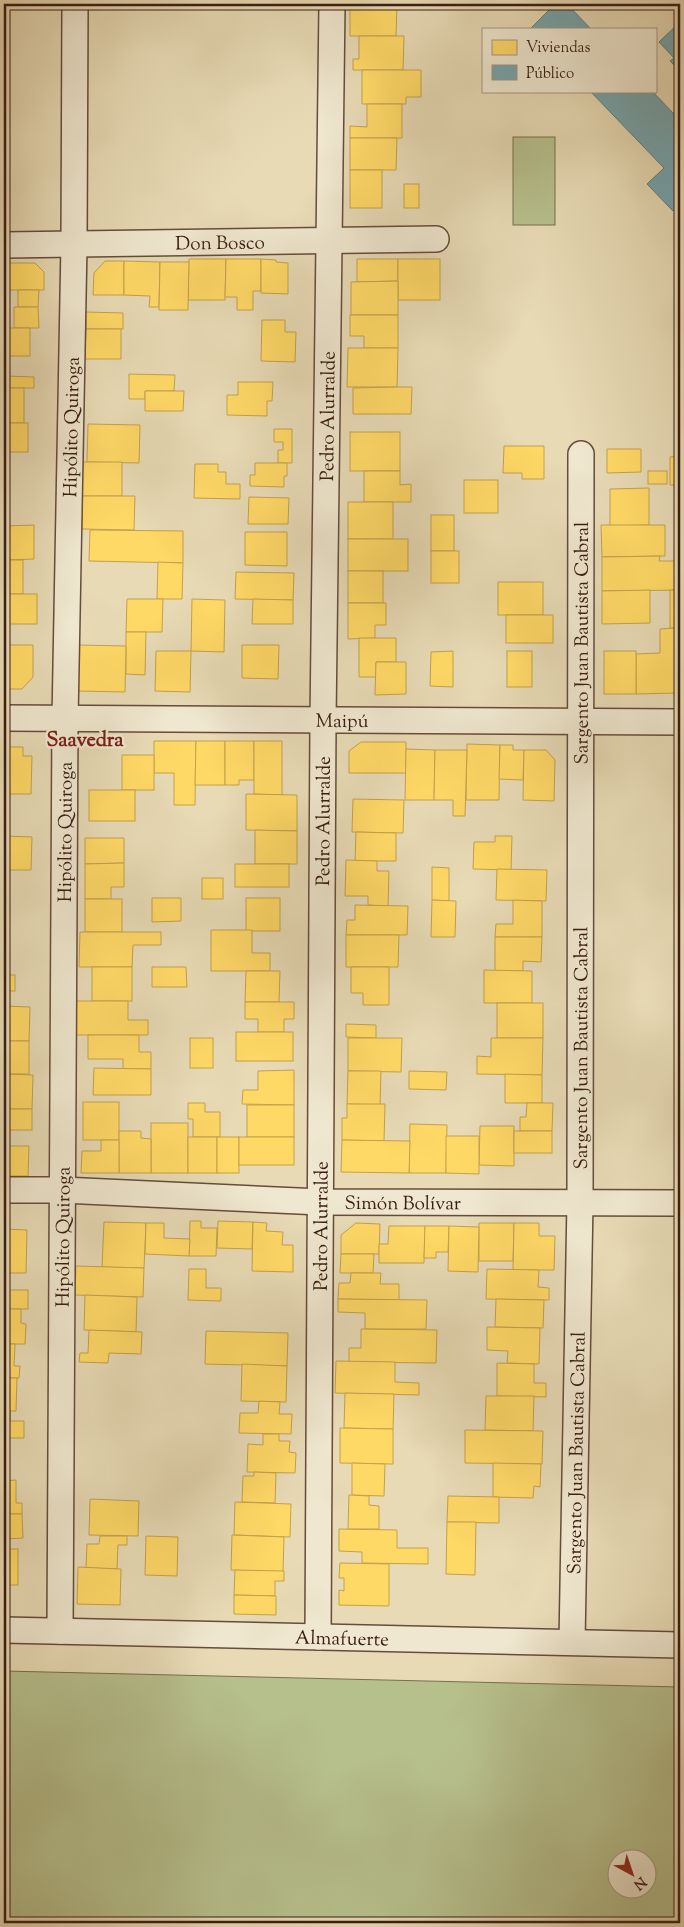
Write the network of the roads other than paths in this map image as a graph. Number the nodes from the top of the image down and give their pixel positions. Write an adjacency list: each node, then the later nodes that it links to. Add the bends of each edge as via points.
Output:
1 (74, 4): 5 (street, Hipólito Quiroga)
2 (332, 4): 4 (street, Pedro Alurralde)
3 (436, 239): 4 (street, Don Bosco)
4 (330, 240): 5 (street, Don Bosco); 10 (street, Pedro Alurralde)
5 (74, 244): 6 (street, Don Bosco); 9 (street, Hipólito Quiroga)
6 (4, 245)
7 (581, 454): 11 (street, Sargento Juan Bautista Cabral)
8 (4, 718): 9 (street, Maipú)
9 (65, 718): 10 (street, Maipú); 14 (street, Hipólito Quiroga)
10 (323, 720): 11 (street, Maipú); 15 (street, Pedro Alurralde)
11 (580, 722): 12 (street, Maipú); 16 (street, Sargento Juan Bautista Cabral)
12 (680, 722)
13 (4, 1190): 14 (street, Simón Bolívar)
14 (62, 1190): 15 (street, Simón Bolívar); 19 (street, Hipólito Quiroga)
15 (321, 1202): 16 (street, Simón Bolívar); 20 (street, Pedro Alurralde)
16 (580, 1202): 17 (street, Simón Bolívar); 21 (street, Sargento Juan Bautista Cabral)
17 (680, 1203)
18 (4, 1630): 19 (street, Almafuerte)
19 (60, 1632): 20 (street, Almafuerte)
20 (318, 1637): 21 (street, Almafuerte)
21 (572, 1642): 22 (street, Almafuerte)
22 (680, 1645)

